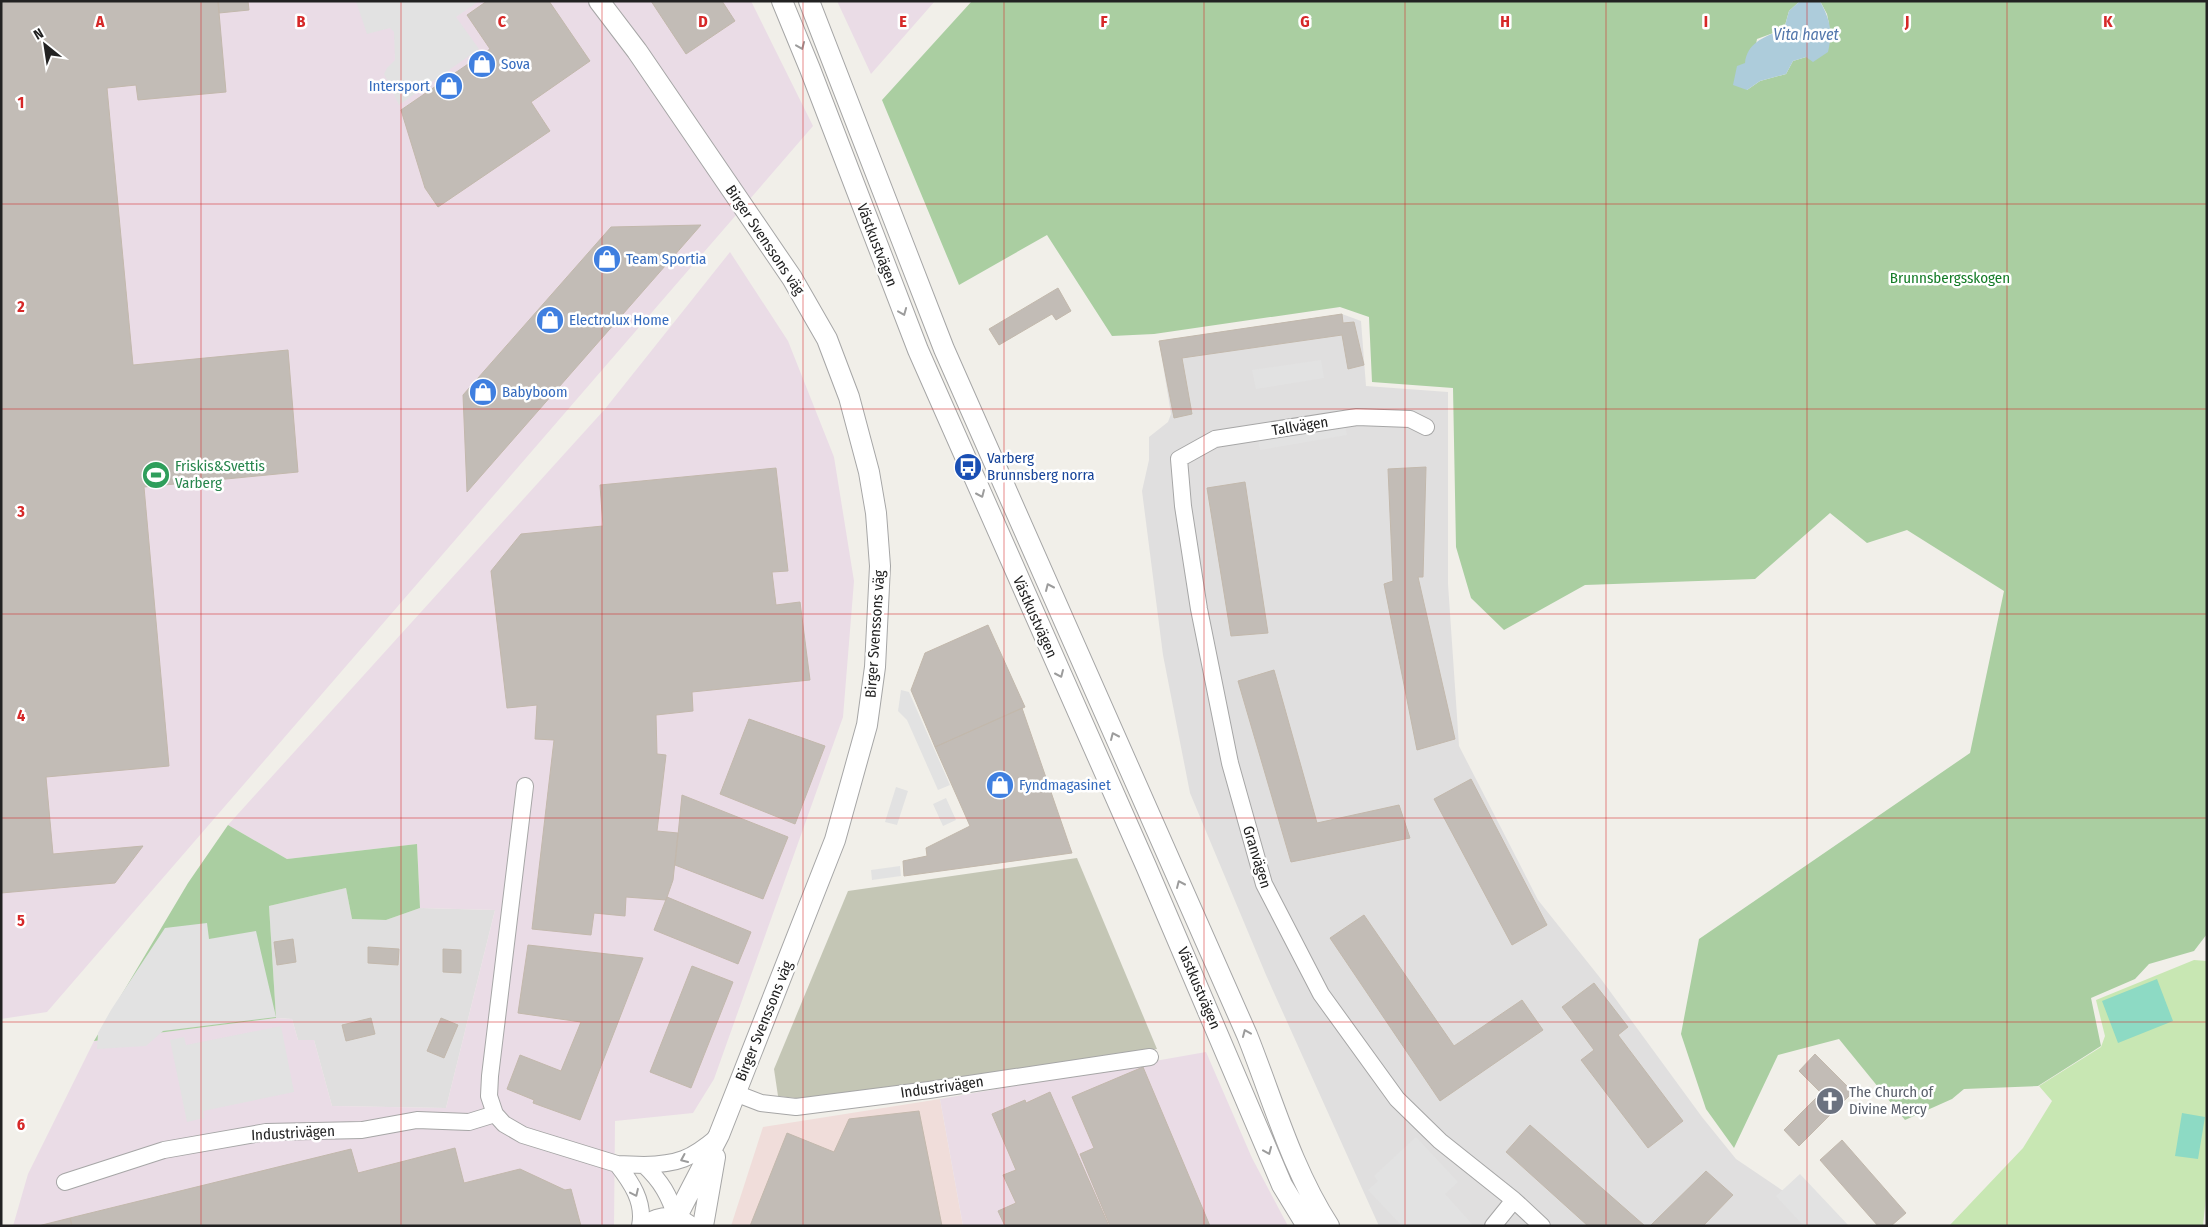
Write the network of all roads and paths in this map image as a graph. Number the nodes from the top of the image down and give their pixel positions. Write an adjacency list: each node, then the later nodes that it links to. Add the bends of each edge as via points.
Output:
1 (599, 1): 5 (street, Birger Svenssons väg)
2 (607, 1): 5 (street, Birger Svenssons väg)
3 (782, 1): 21 (street, Västkustvägen, one-way to 21, via 935,390 1150,875 1282,1185)
4 (809, 1): 22 (street, Västkustvägen, one-way to 4, via 1311,1198 1284,1138 1247,1035 944,349)
5 (637, 50): 10 (street, Birger Svenssons väg, via 792,278 827,339 849,397 876,513 880,566 875,667 867,725 835,840)
6 (1426, 426): 7 (street, Tallvägen, via 1410,419 1357,417 1215,439)
7 (1179, 459): 16 (street, Granvägen, via 1199,609 1230,764 1264,884 1321,994 1397,1099 1440,1141)
8 (525, 786): 11 (street, via 490,1076 489,1096)
9 (1150, 1056): 10 (street, Industrivägen, via 796,1107 761,1103)
10 (735, 1093): 12 (street, Birger Svenssons väg)
11 (495, 1114): 13 (street, via 523,1136); 15 (street, Industrivägen, via 469,1122 417,1120 362,1130 266,1132 164,1150)
12 (719, 1135): 14 (street, one-way to 14, via 685,1160 669,1165); 17 (street, Birger Svenssons väg); 20 (street, Birger Svenssons väg)
13 (617, 1164): 14 (street); 18 (street, one-way to 18, via 641,1206)
14 (644, 1166): 17 (street, via 663,1186)
15 (65, 1182)
16 (1514, 1200): 23 (street); 24 (street, Granvägen)
17 (683, 1222): 19 (street, via 659,1218)
18 (640, 1226)
19 (644, 1226)
20 (703, 1226)
21 (1307, 1226)
22 (1329, 1226)
23 (1493, 1226)
24 (1542, 1226)

